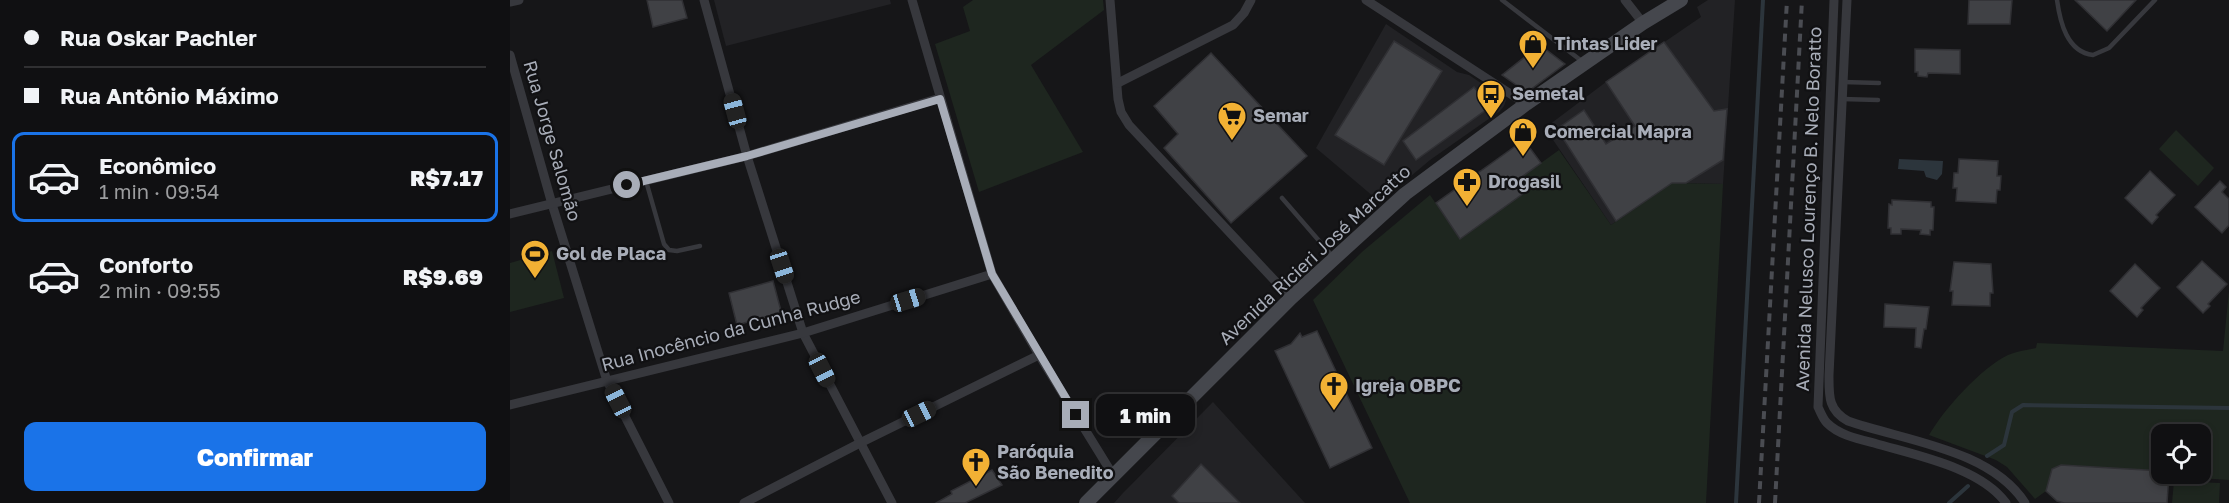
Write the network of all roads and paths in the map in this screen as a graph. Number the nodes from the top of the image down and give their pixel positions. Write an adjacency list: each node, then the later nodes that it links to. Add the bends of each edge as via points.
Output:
1 (519, 0): 14 (street)
2 (704, 0): 27 (street)
3 (912, 0): 21 (street)
4 (1110, 0): 19 (street)
5 (1251, 0): 19 (street, via 1233,25)
6 (1366, 0): 24 (street)
7 (1502, 0): 17 (lane)
8 (1625, 0): 15 (street)
9 (1681, 0): 15 (main road, Avenida Ricieri José Marcatto)
10 (1834, 0): 25 (street, Avenida Nelusco Lourenço B. Nelo Boratto)
11 (1847, 0): 18 (street, Avenida Nelusco Lourenço B. Nelo Boratto)
12 (2057, 0): 13 (lane, via 2069,39 2077,50 2093,55 2109,48)
13 (2155, 0)
14 (510, 2)
15 (1643, 22): 17 (main road, Avenida Ricieri José Marcatto)
16 (510, 56): 30 (street, Rua Jorge Salomão)
17 (1585, 64): 24 (main road, Avenida Ricieri José Marcatto)
18 (1843, 82): 20 (lane); 22 (street, Avenida Nelusco Lourenço B. Nelo Boratto)
19 (1118, 83): 35 (street, via 1121,112 1129,125)
20 (1879, 83)
21 (940, 99): 27 (street); 34 (street)
22 (1841, 99): 23 (lane); 26 (street, Avenida Nelusco Lourenço B. Nelo Boratto)
23 (1878, 100)
24 (1526, 104): 33 (main road, Avenida Ricieri José Marcatto, via 1425,177)
25 (1829, 132): 26 (lane); 46 (street, Avenida Nelusco Lourenço B. Nelo Boratto, via 1818,407 1823,418 1849,436 1963,472 1989,486)
26 (1839, 133): 47 (street, Avenida Nelusco Lourenço B. Nelo Boratto, via 1829,375 1833,407 1839,416 1859,425 1982,465 2016,489)
27 (747, 156): 28 (street); 36 (street)
28 (646, 180): 30 (street); 32 (lane, via 664,244 677,251)
29 (1282, 198): 33 (lane)
30 (552, 204): 31 (street); 38 (street, Rua Jorge Salomão)
31 (510, 214)
32 (700, 246)
33 (1334, 258): 35 (main road, Avenida Ricieri José Marcatto)
34 (992, 274): 36 (street, Rua Inocêncio da Cunha Rudge); 37 (street)
35 (1291, 298): 41 (main road, Avenida Ricieri José Marcatto)
36 (803, 333): 38 (street, Rua Inocêncio da Cunha Rudge); 40 (street)
37 (1039, 355): 40 (street); 41 (street)
38 (607, 381): 39 (street, Rua Inocêncio da Cunha Rudge); 42 (street, Rua Jorge Salomão)
39 (510, 405)
40 (860, 443): 43 (street); 44 (street)
41 (1113, 476): 45 (main road, Avenida Ricieri José Marcatto)
42 (669, 503)
43 (744, 503)
44 (892, 503)
45 (1086, 503)
46 (2006, 503)
47 (2025, 503)

